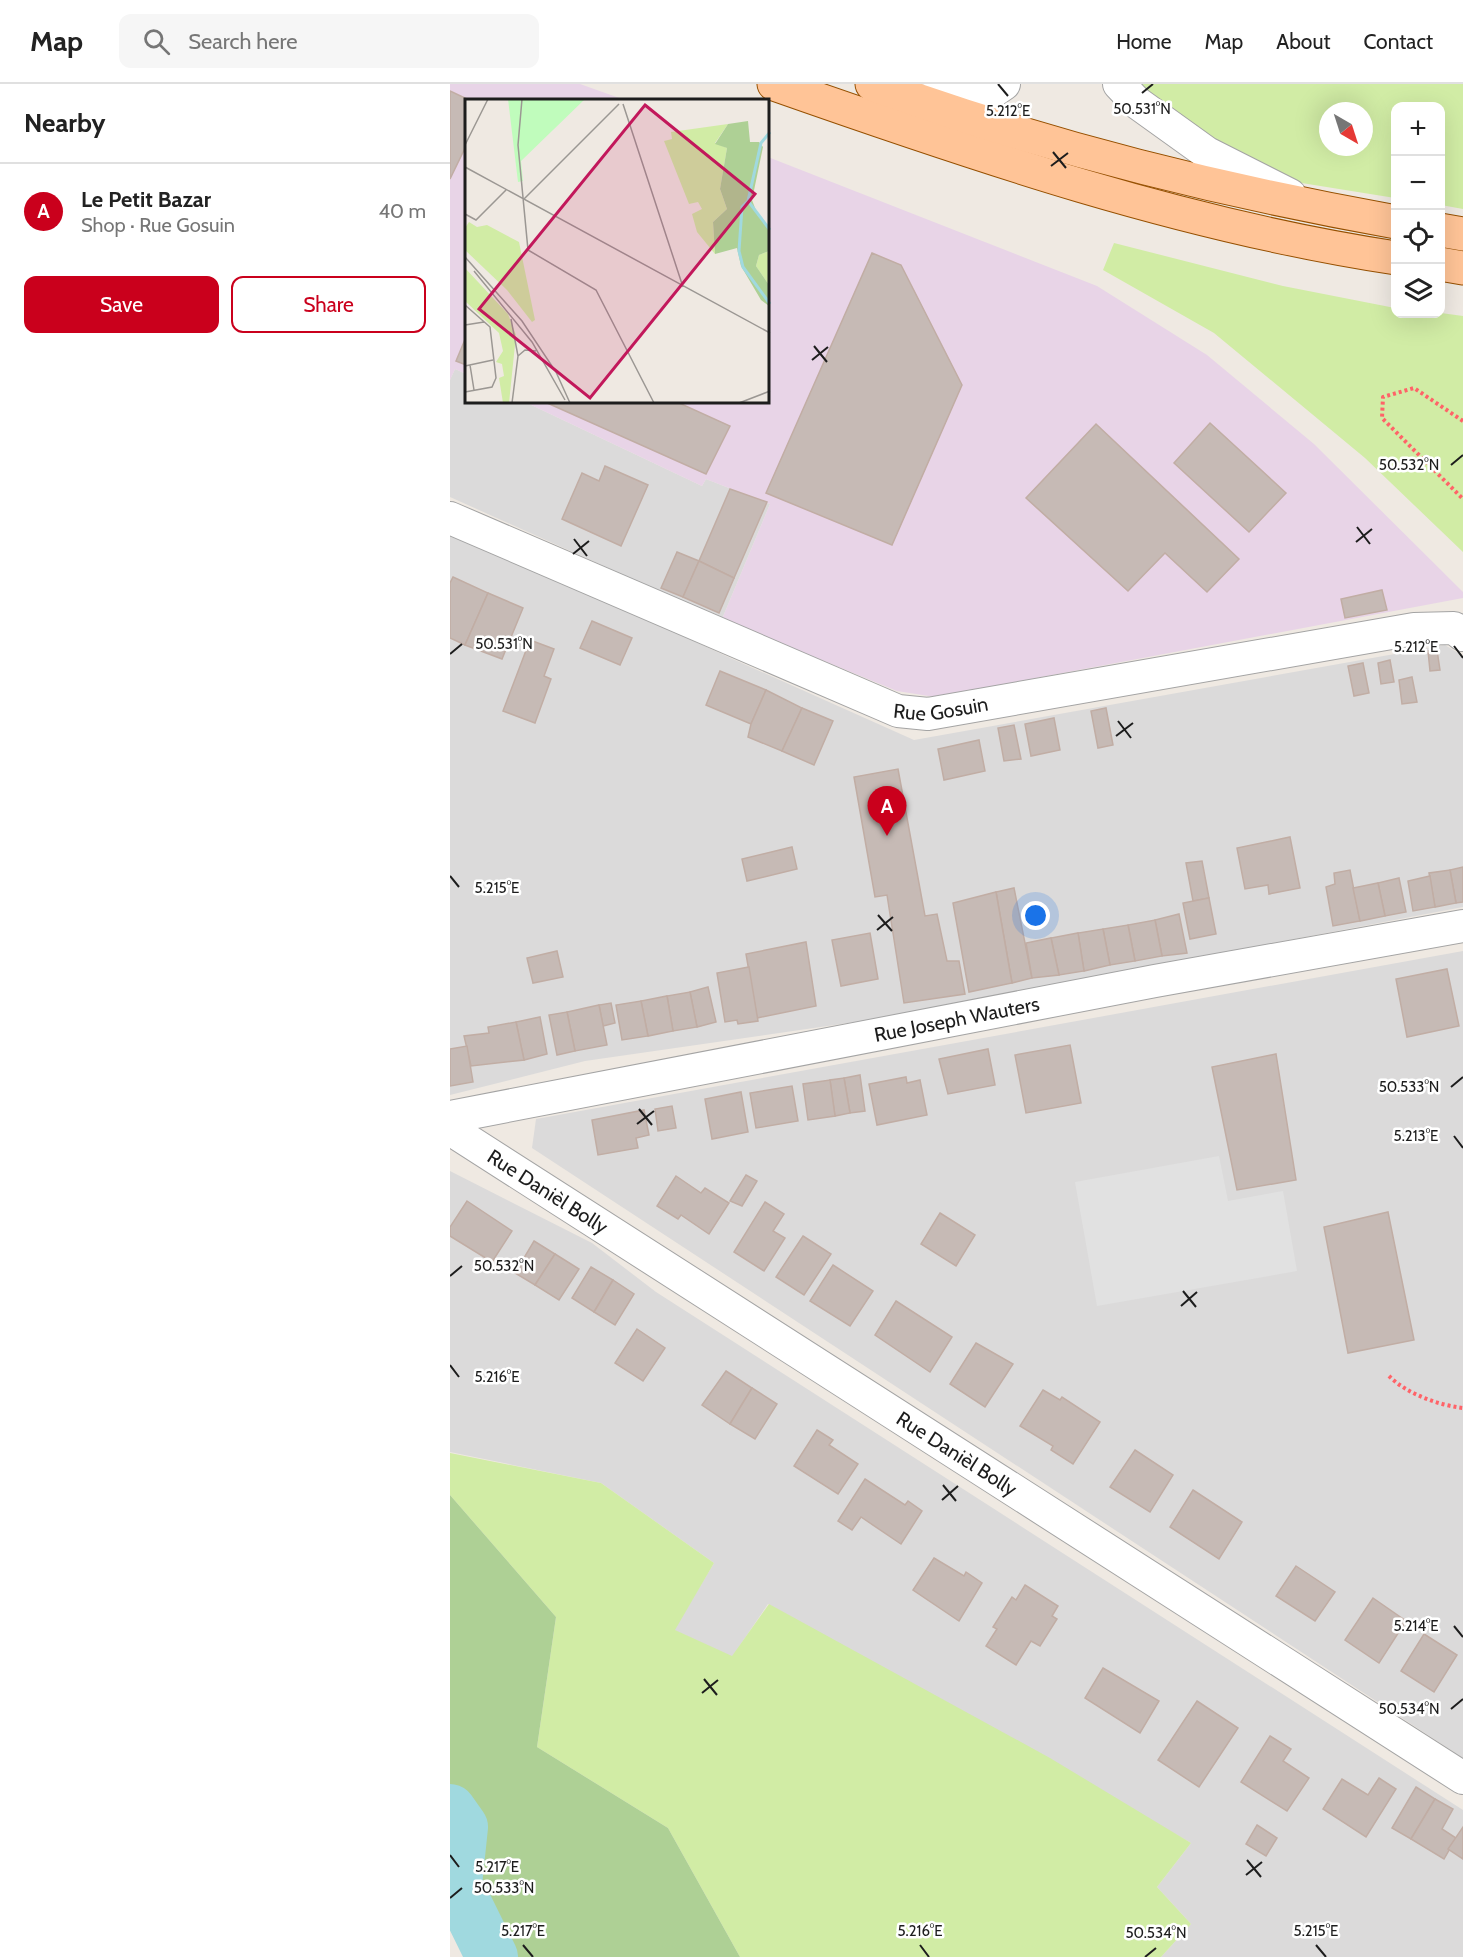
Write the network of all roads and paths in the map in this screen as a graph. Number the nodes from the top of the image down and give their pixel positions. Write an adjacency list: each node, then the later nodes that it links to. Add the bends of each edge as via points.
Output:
1 (774, 84): 10 (main road, via 1019,167 1171,209 1328,247)
2 (872, 84): 5 (main road)
3 (1004, 84): 5 (street, via 985,97 971,100)
4 (1119, 84): 6 (street, via 1136,102 1207,153)
5 (918, 101): 6 (main road, via 1022,135 1176,177)
6 (1315, 208): 7 (main road)
7 (1391, 221)
8 (1445, 231): 9 (main road)
9 (1463, 234)
10 (1391, 257)
11 (1445, 265): 12 (main road)
12 (1463, 268)
13 (1463, 421): 14 (path, via 1414,388 1383,397 1382,417)
14 (1463, 498)
15 (450, 518): 16 (street, Rue Gosuin, via 898,711 928,714 1414,629 1454,628)
16 (1463, 635)
17 (1463, 926): 18 (street, Rue Joseph Wauters, via 1155,981)
18 (450, 1117)
19 (450, 1130): 22 (street, Rue Danièl Bolly)
20 (1389, 1376): 21 (path, via 1399,1386)
21 (1463, 1408)
22 (1463, 1778)

